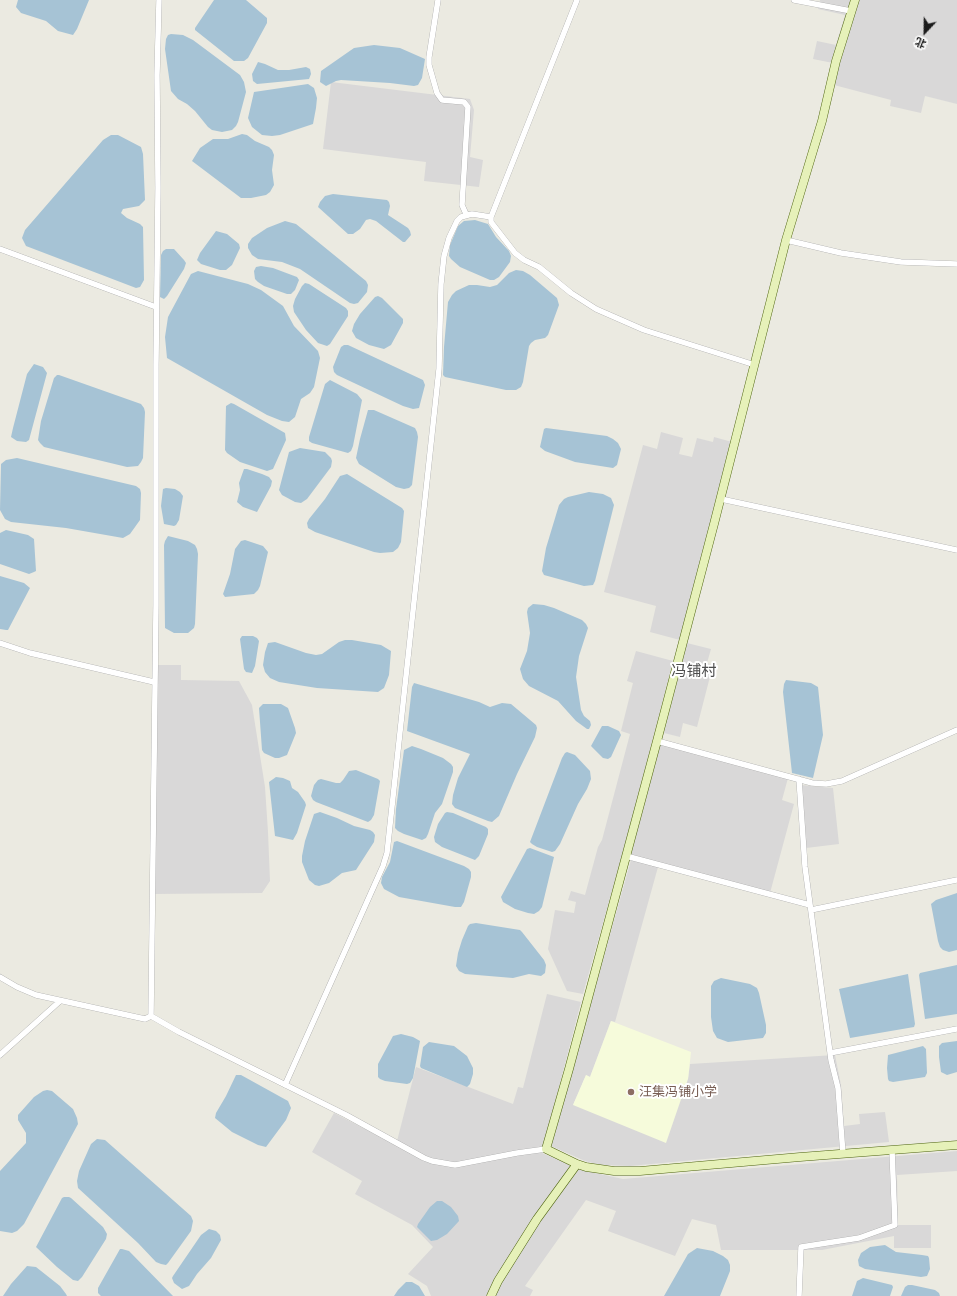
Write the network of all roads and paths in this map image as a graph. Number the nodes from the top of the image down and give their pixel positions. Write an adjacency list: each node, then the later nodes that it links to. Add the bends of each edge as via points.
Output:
1 (159, 0): 12 (street)
2 (438, 0): 7 (street, via 429,65 437,93 442,100 464,102 468,107 462,205)
3 (577, 0): 8 (street)
4 (794, 0): 6 (street)
5 (855, 0): 6 (street)
6 (851, 11): 9 (street, via 822,121)
7 (466, 214): 8 (street); 30 (street, via 458,221 449,238 444,256 439,369 387,853)
8 (491, 217): 13 (street, via 495,228 515,253 539,267 592,307 644,330)
9 (786, 240): 11 (street, via 841,253 901,262); 13 (street)
10 (0, 249): 12 (street)
11 (957, 264)
12 (156, 307): 17 (street)
13 (755, 365): 14 (street)
14 (721, 499): 15 (street); 19 (street)
15 (957, 550)
16 (0, 643): 17 (street, via 30,653)
17 (154, 682): 26 (street)
18 (957, 730): 20 (street, via 842,781 819,784)
19 (657, 741): 20 (street); 21 (street)
20 (799, 779): 23 (street)
21 (626, 856): 23 (street); 32 (street)
22 (957, 880): 23 (street)
23 (810, 908): 28 (street)
24 (0, 977): 25 (street, via 36,995)
25 (60, 1001): 26 (street, via 146,1019); 29 (street)
26 (151, 1016): 30 (street)
27 (957, 1028): 28 (street)
28 (830, 1053): 34 (street, via 838,1088)
29 (0, 1055)
30 (285, 1085): 32 (street, via 440,1164 455,1165)
31 (957, 1146): 33 (street)
32 (546, 1150): 35 (street)
33 (892, 1150): 34 (street); 37 (street, via 895,1225 859,1238 801,1247)
34 (843, 1154): 35 (street, via 640,1171 614,1171)
35 (577, 1164): 36 (street, via 530,1230)
36 (491, 1296)
37 (799, 1296)

